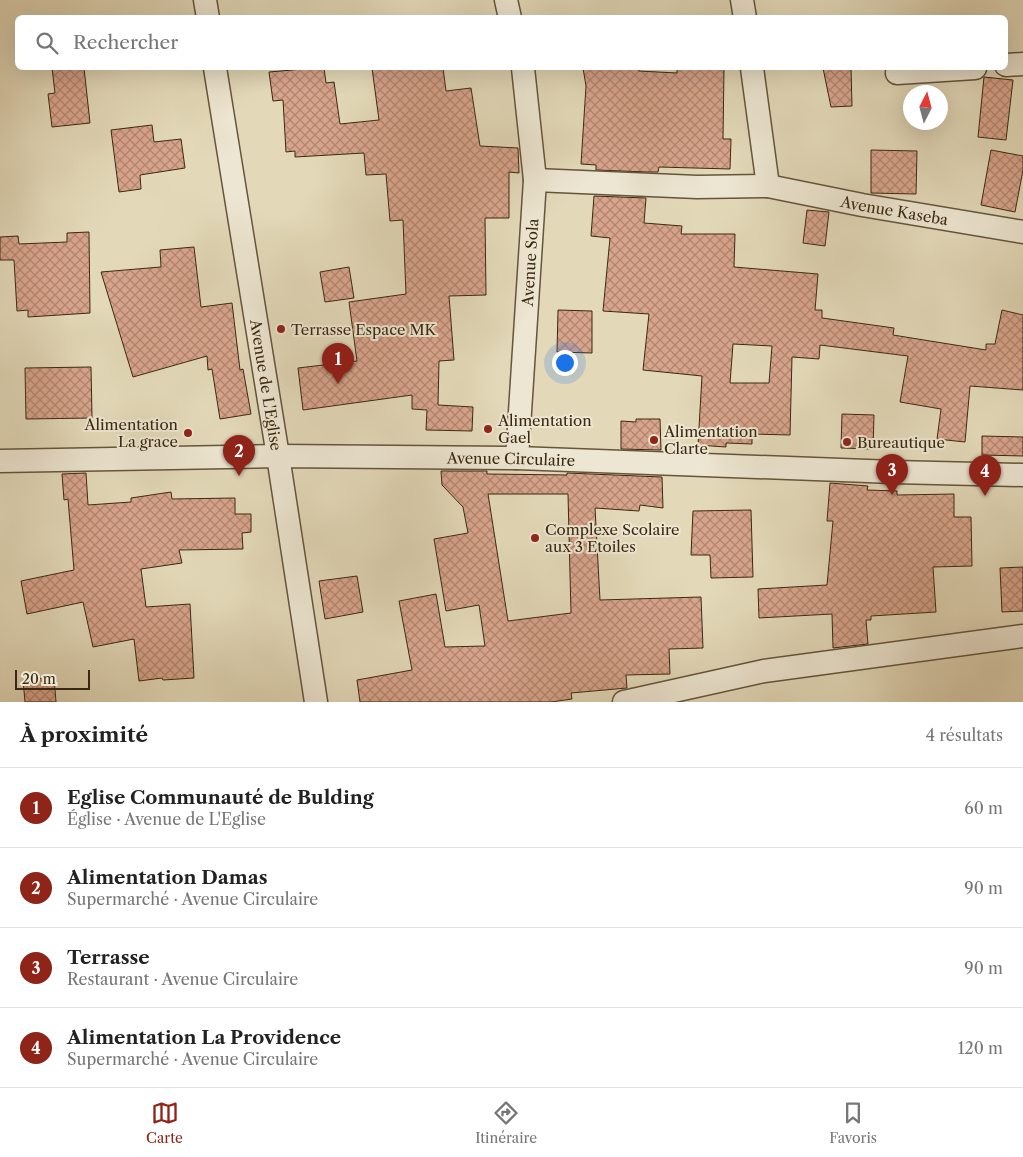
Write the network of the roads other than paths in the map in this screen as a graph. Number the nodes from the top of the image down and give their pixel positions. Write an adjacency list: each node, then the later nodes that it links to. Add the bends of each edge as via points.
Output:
1 (205, 0): 4 (street)
2 (506, 0): 5 (street)
3 (742, 0): 6 (street)
4 (208, 15)
5 (509, 15)
6 (744, 15)
7 (1023, 64): 8 (street)
8 (1008, 65)
9 (216, 70): 17 (street, Avenue de L'Eglise)
10 (523, 70): 14 (street, Avenue Sola)
11 (752, 70): 15 (street)
12 (944, 70): 13 (street)
13 (897, 73)
14 (535, 180): 15 (street, Avenue Kaseba, via 697,187); 18 (street, Avenue Sola)
15 (768, 186): 16 (street, Avenue Kaseba)
16 (1023, 232)
17 (278, 456): 18 (street, Avenue Circulaire); 19 (street, Avenue Circulaire); 22 (street, Avenue de L'Eglise)
18 (517, 458): 20 (street, Avenue Circulaire)
19 (0, 461)
20 (1023, 475)
21 (1023, 636): 23 (street, via 764,671)
22 (316, 702)
23 (624, 702)

